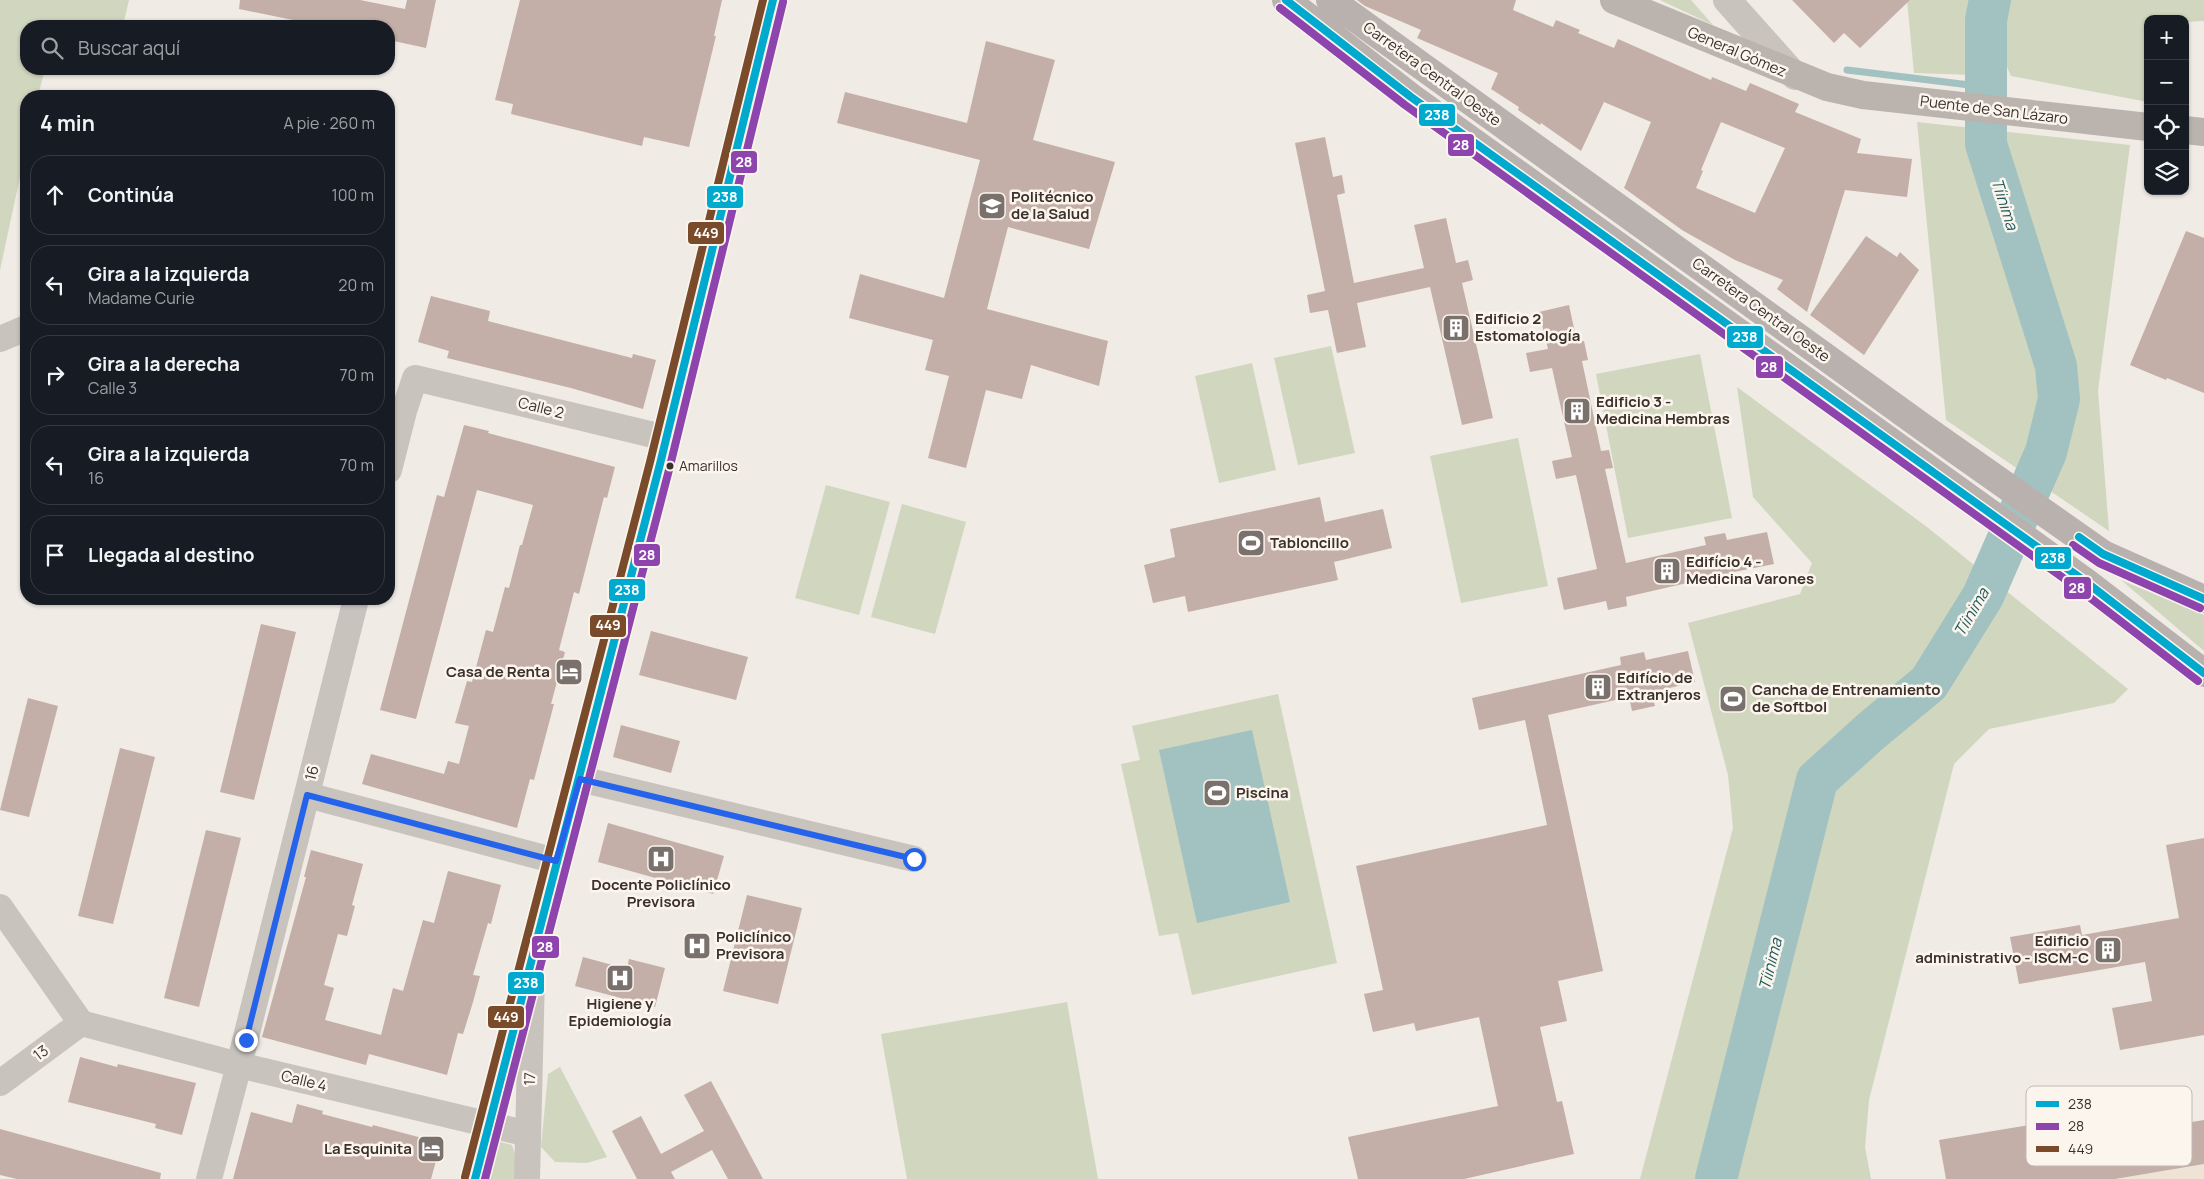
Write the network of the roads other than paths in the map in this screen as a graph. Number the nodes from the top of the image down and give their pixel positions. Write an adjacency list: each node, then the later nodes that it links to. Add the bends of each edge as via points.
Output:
1 (773, 0): 14 (main road)
2 (1286, 0): 17 (main road, Carretera Central Oeste, via 1411,97 2086,582)
3 (1330, 0): 15 (main road, Carretera Central Oeste, via 2103,554)
4 (1614, 0): 6 (main road, General Gómez)
5 (1727, 0): 6 (street)
6 (1795, 76): 7 (main road, General Gómez)
7 (1863, 94): 8 (main road, Puente de San Lázaro)
8 (2136, 126)
9 (2189, 130): 10 (main road)
10 (2204, 132)
11 (20, 331): 12 (street)
12 (0, 339)
13 (396, 409): 14 (street, Calle 2, via 415,378)
14 (666, 438): 18 (main road)
15 (2204, 599)
16 (354, 605): 19 (street, 16)
17 (2204, 673)
18 (580, 779): 20 (street); 21 (main road)
19 (307, 795): 21 (street); 25 (street, 16)
20 (914, 859)
21 (556, 861): 23 (main road)
22 (0, 907): 24 (street)
23 (533, 950): 27 (main road); 28 (street, 17)
24 (81, 1023): 25 (street, Calle 4); 26 (street, 13)
25 (240, 1065): 27 (street, Calle 4); 29 (street, 16)
26 (0, 1083)
27 (489, 1126): 28 (street, Calle 4); 30 (main road)
28 (528, 1134): 31 (street, 17)
29 (209, 1179)
30 (475, 1179)
31 (527, 1179)

